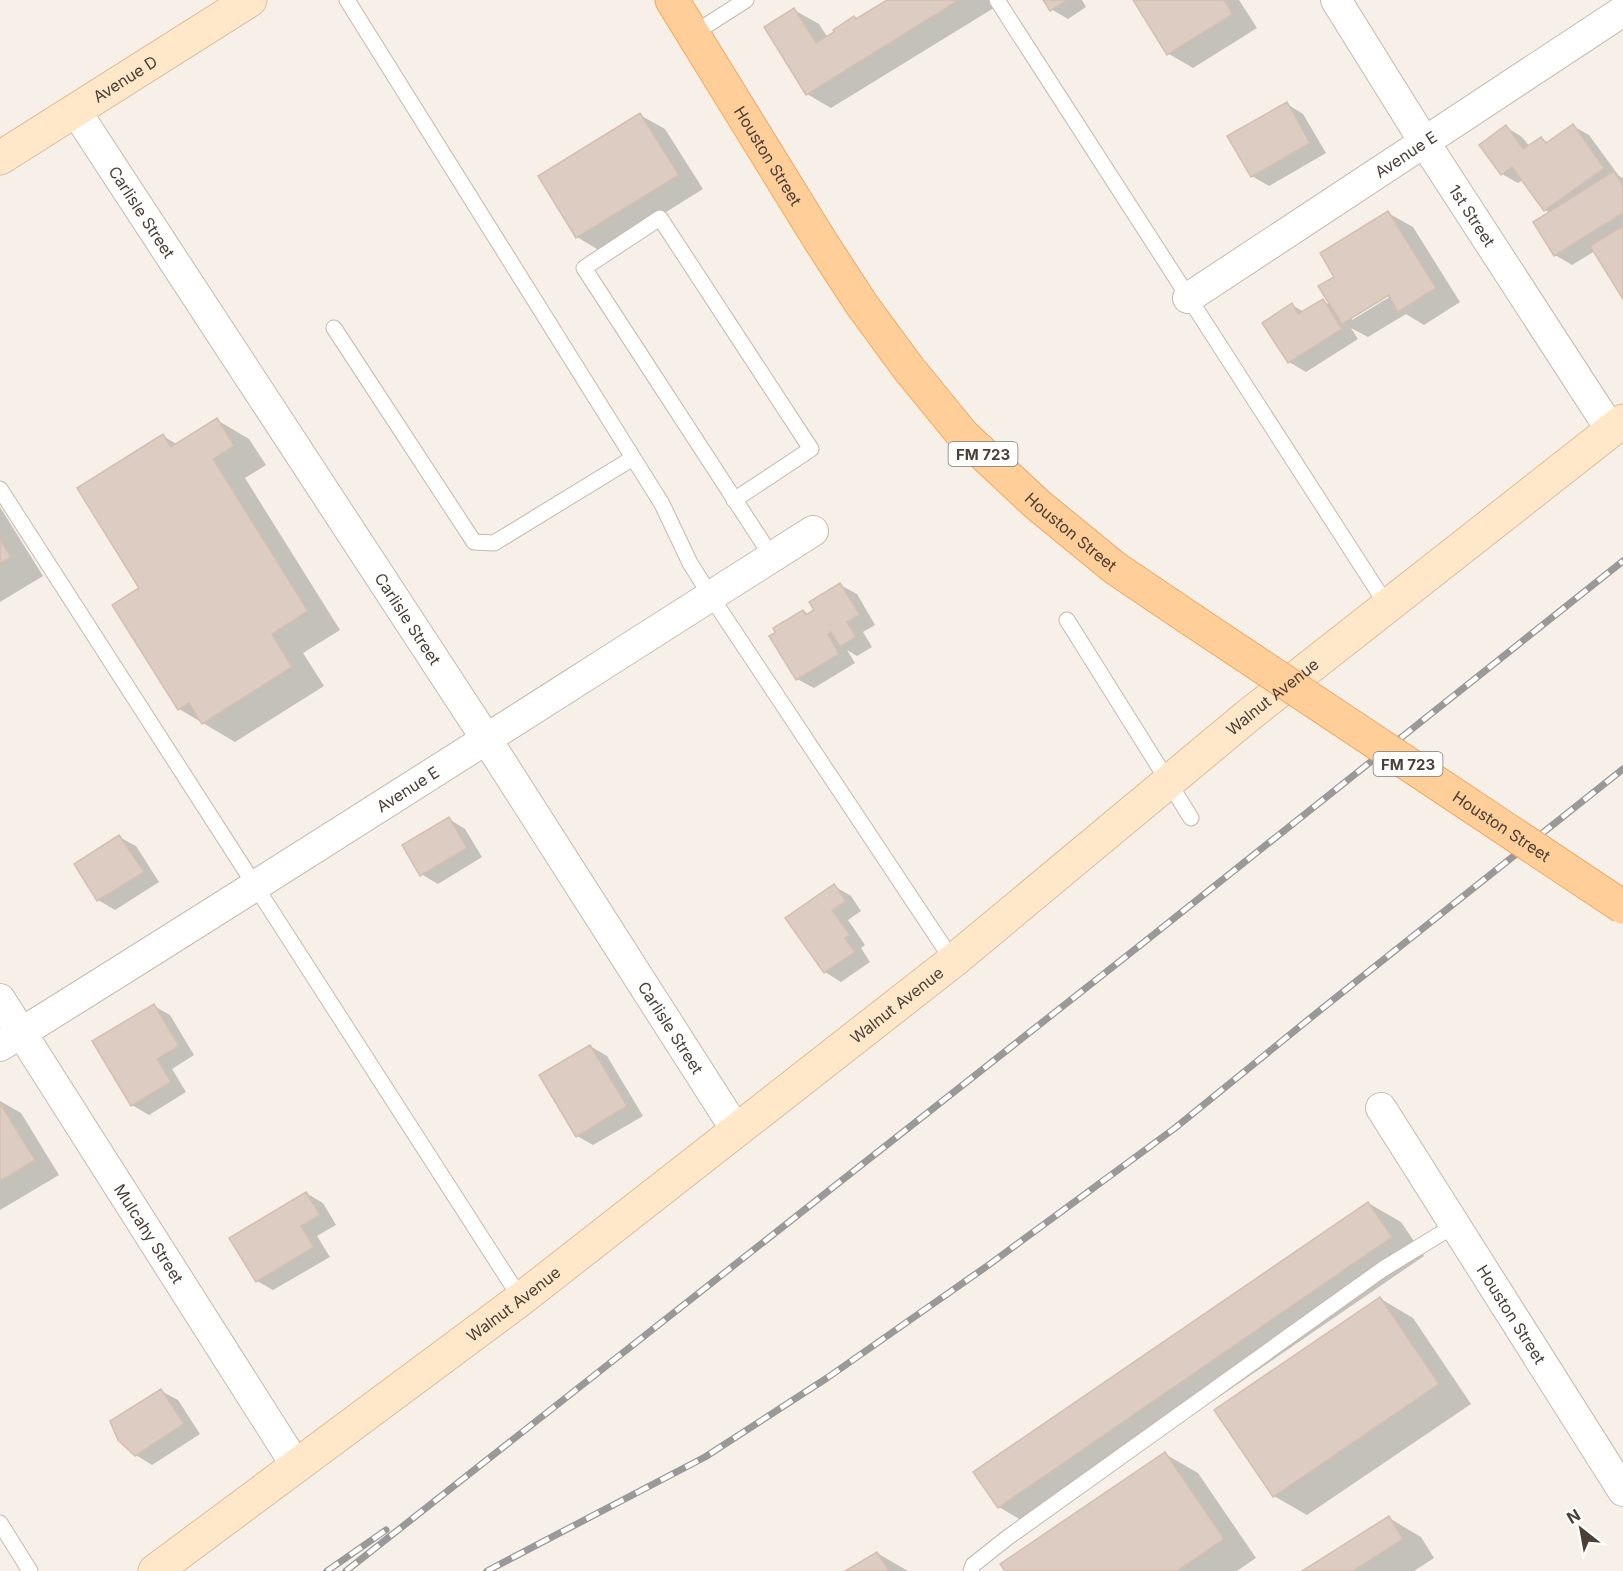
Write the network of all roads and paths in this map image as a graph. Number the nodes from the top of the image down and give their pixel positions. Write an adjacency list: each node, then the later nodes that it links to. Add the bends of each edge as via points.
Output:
1 (250, 0): 9 (street, Avenue D)
2 (347, 0): 15 (lane)
3 (672, 0): 8 (main road, Houston Street / FM 723)
4 (746, 0): 8 (lane)
5 (998, 0): 12 (lane)
6 (1336, 0): 10 (street, 1st Street)
7 (1623, 11): 10 (street, Avenue E)
8 (693, 34): 27 (main road, Houston Street / FM 723, bridge, via 862,305 963,435 1038,506 1115,568)
9 (75, 111): 11 (street, Avenue D); 23 (street, Carlisle Street)
10 (1425, 143): 12 (street, Avenue E); 14 (street, 1st Street)
11 (0, 158)
12 (1188, 297): 21 (lane)
13 (334, 328): 15 (lane, via 474,542 494,543)
14 (1617, 426): 21 (street, Walnut Avenue)
15 (633, 458): 20 (lane)
16 (0, 489): 26 (lane)
17 (735, 500): 17 (lane, via 584,268 660,218 811,449); 19 (lane)
18 (813, 531): 19 (street, Avenue E)
19 (772, 557): 20 (street, Avenue E)
20 (710, 595): 23 (street, Avenue E); 28 (lane)
21 (1388, 607): 24 (street, Walnut Avenue)
22 (1067, 620): 24 (lane)
23 (487, 740): 26 (street, Avenue E); 32 (street, Carlisle Street)
24 (1167, 782): 25 (lane); 28 (street, Walnut Avenue)
25 (1191, 818)
26 (255, 886): 30 (street, Avenue E); 34 (lane)
27 (1623, 907)
28 (953, 961): 32 (street, Walnut Avenue)
29 (0, 999): 30 (street, Mulcahy Street)
30 (11, 1040): 35 (street, Mulcahy Street)
31 (1381, 1108): 33 (street, Houston Street)
32 (736, 1130): 34 (street, Walnut Avenue)
33 (1455, 1226): 36 (street, Houston Street); 40 (lane, via 1383,1269 1007,1538 973,1564)
34 (521, 1299): 35 (street, Walnut Avenue)
35 (297, 1467): 39 (street, Walnut Avenue)
36 (1623, 1491)
37 (0, 1523): 38 (lane)
38 (30, 1571)
39 (155, 1571)
40 (971, 1571)

